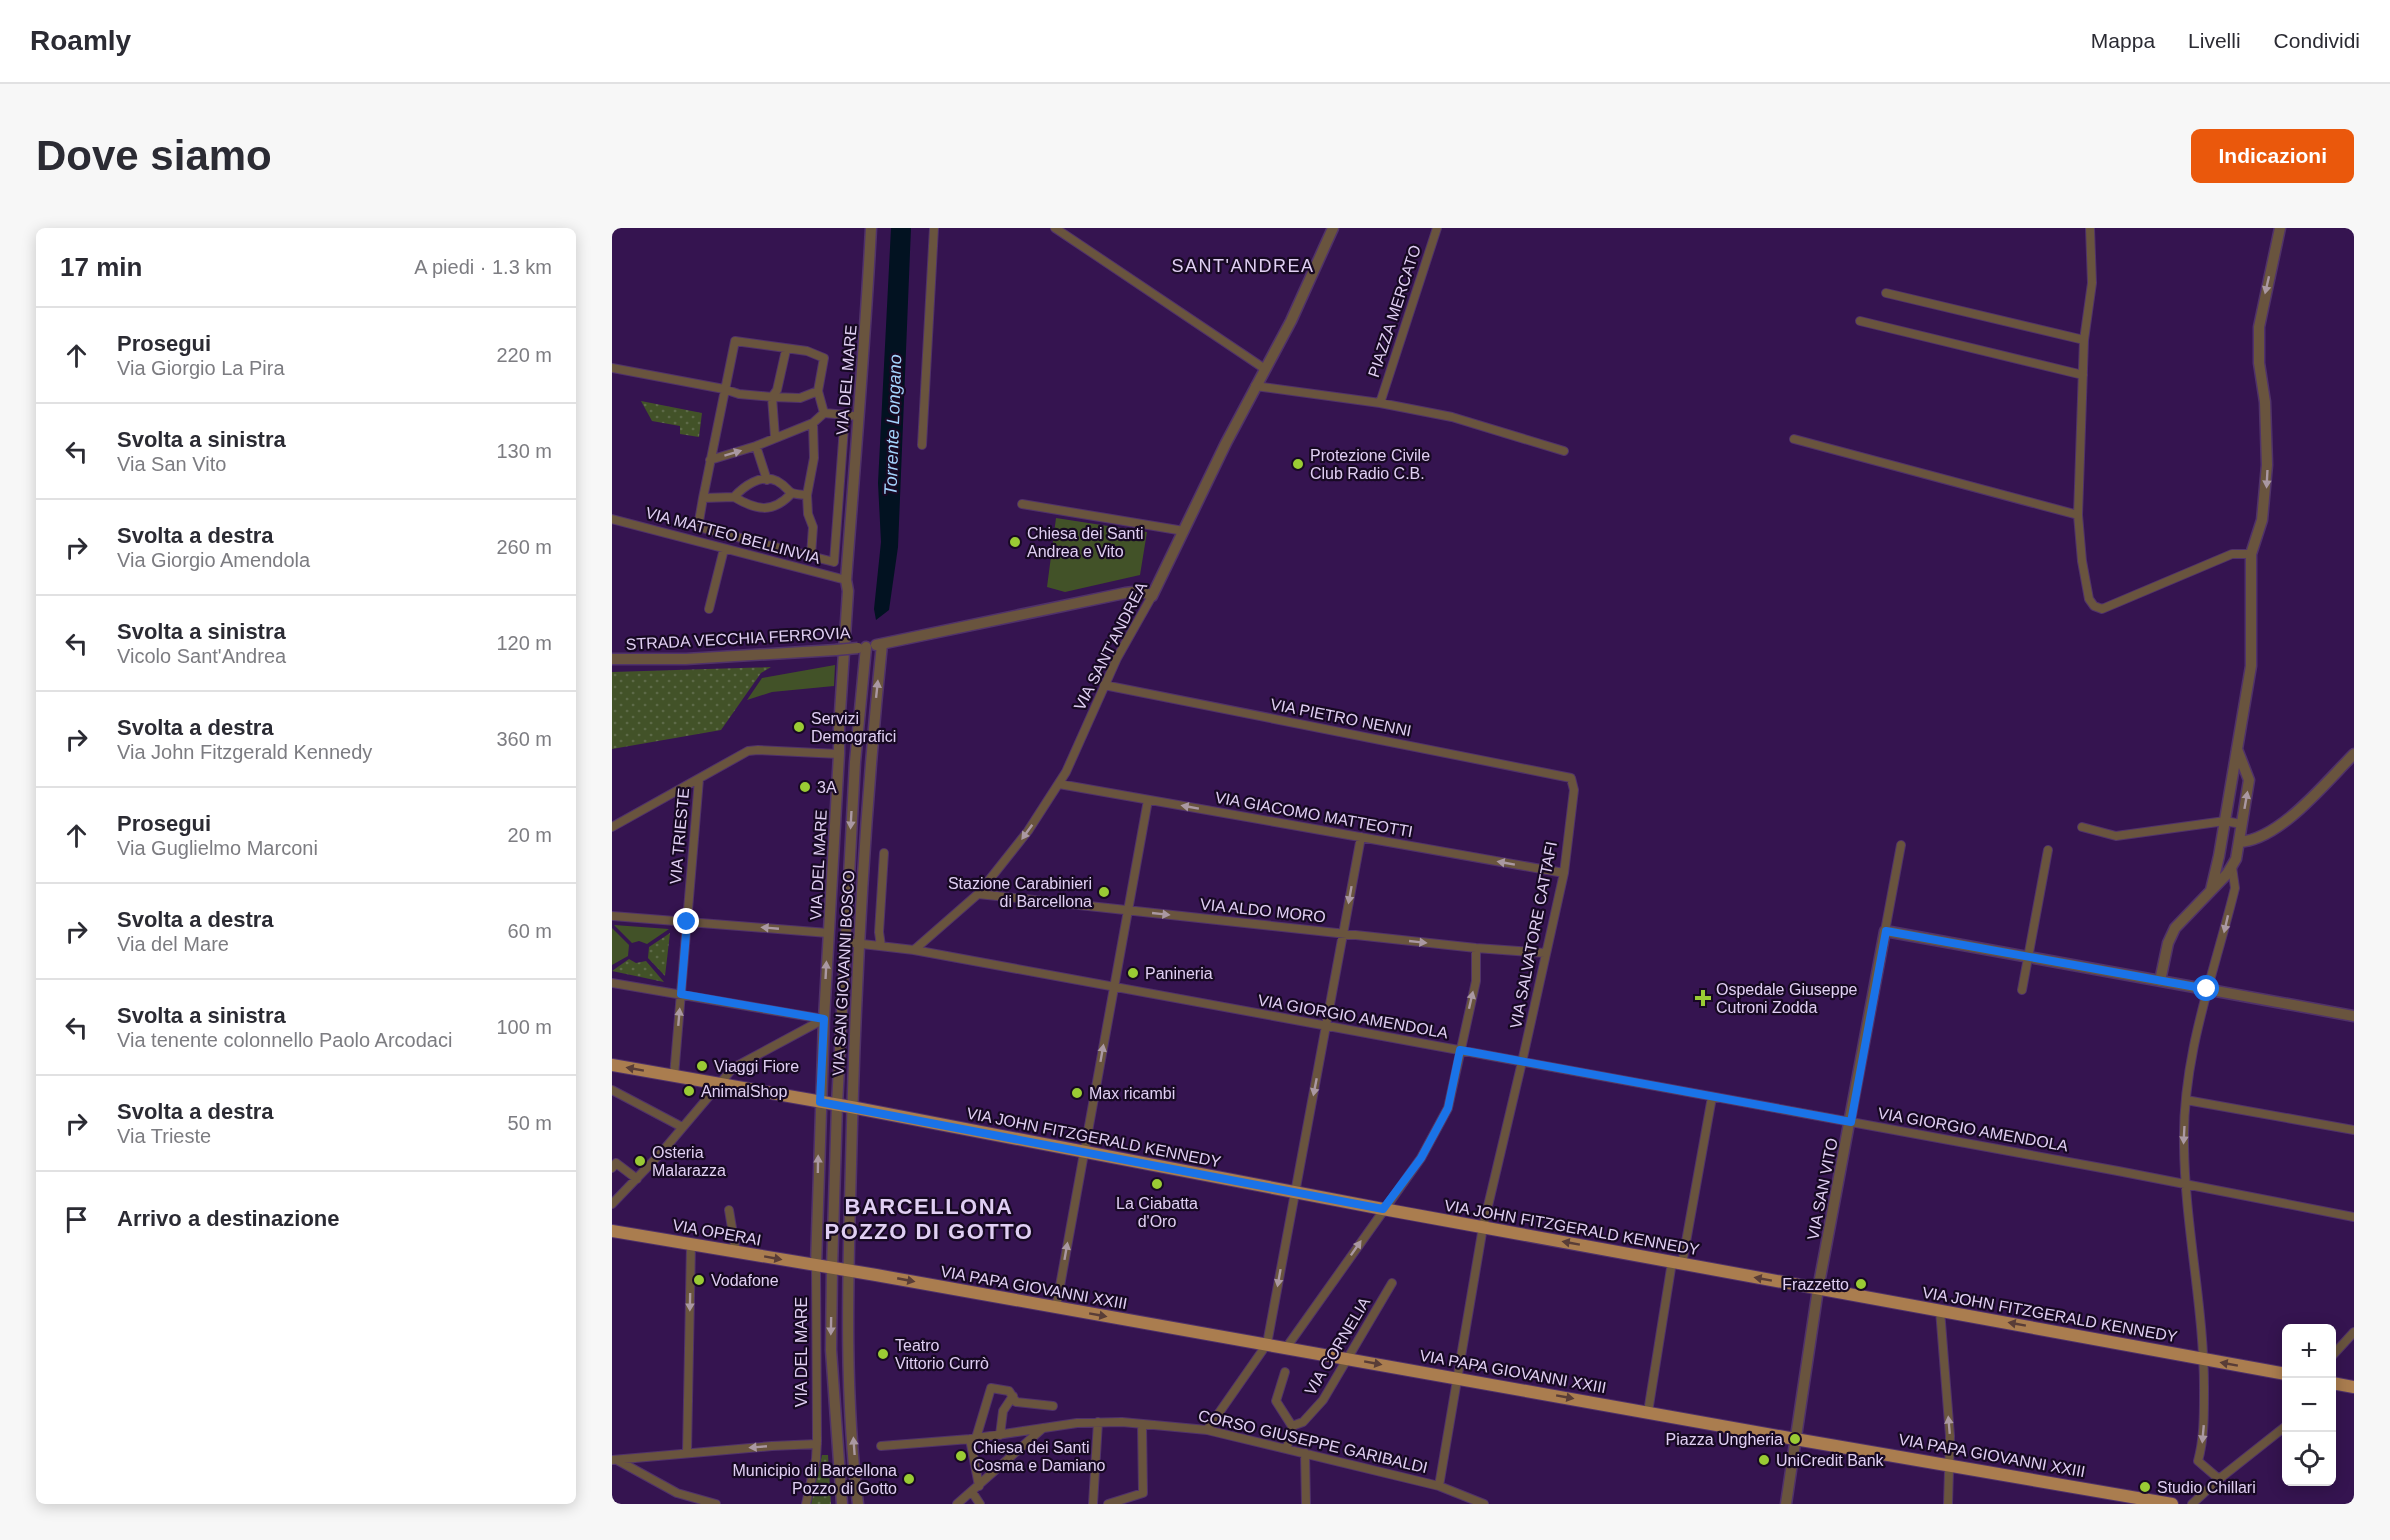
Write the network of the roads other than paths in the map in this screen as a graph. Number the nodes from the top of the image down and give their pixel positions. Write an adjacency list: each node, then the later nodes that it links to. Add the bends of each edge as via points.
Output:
1 (871, 228): 22 (street, VIA DEL MARE)
2 (934, 228): 27 (street)
3 (1054, 228): 13 (street)
4 (1333, 228): 13 (street, VIA SANT'ANDREA)
5 (1437, 228): 19 (street, PIAZZA MERCATO)
6 (2090, 228): 10 (street, via 2092,283)
7 (2280, 228): 40 (street, one-way to 40, via 2259,327 2268,441 2267,486)
8 (1886, 293): 10 (street)
9 (1860, 321): 14 (street)
10 (2084, 340): 14 (street)
11 (786, 350): 16 (street, via 735,341); 17 (street, via 807,351 824,358); 18 (street)
12 (612, 368): 16 (street)
13 (1265, 369): 15 (street, VIA SANT'ANDREA)
14 (2082, 375): 36 (street)
15 (1255, 386): 19 (street); 38 (street, VIA SANT'ANDREA)
16 (724, 389): 18 (street); 29 (street)
17 (818, 391): 18 (street, via 800,398); 20 (street)
18 (772, 397): 24 (street)
19 (1380, 403): 28 (street, via 1452,417)
20 (824, 413): 21 (street); 23 (street)
21 (845, 414): 22 (street); 41 (street, via 834,561)
22 (858, 416): 42 (street, VIA DEL MARE)
23 (813, 423): 24 (street); 32 (street, via 814,458)
24 (775, 437): 26 (street)
25 (1794, 439): 36 (street)
26 (756, 446): 29 (street, one-way to 26); 30 (street)
27 (922, 446)
28 (1564, 451)
29 (710, 460): 34 (street)
30 (767, 480): 31 (street, via 777,481); 33 (street, via 749,483)
31 (791, 494): 32 (street); 33 (street, via 783,503 764,508 755,508)
32 (807, 495): 41 (street, via 813,527)
33 (734, 497): 34 (street)
34 (703, 498): 41 (street, via 698,527)
35 (1022, 504): 38 (street)
36 (2078, 515): 40 (street, via 2089,599 2102,609 2232,554)
37 (612, 519): 39 (street, VIA MATTEO BELLINVIA)
38 (1184, 531): 43 (street, VIA SANT'ANDREA)
39 (724, 549): 42 (street, VIA MATTEO BELLINVIA); 44 (street)
40 (2251, 554): 49 (street, via 2251,666)
41 (811, 555)
42 (846, 580): 50 (street, VIA DEL MARE)
43 (1152, 596): 45 (street, STRADA VECCHIA FERROVIA, via 1142,591 1125,593); 48 (street, VIA SANT'ANDREA)
44 (709, 609)
45 (882, 644): 46 (street, STRADA VECCHIA FERROVIA); 53 (street, one-way to 45)
46 (862, 647): 47 (street, STRADA VECCHIA FERROVIA, bridge, via 686,659); 52 (street, STRADA VECCHIA FERROVIA)
47 (612, 659)
48 (1104, 685): 54 (street, VIA PIETRO NENNI); 56 (street, VIA SANT'ANDREA)
49 (2237, 748): 58 (street); 59 (street, one-way to 49, via 2249,780)
50 (839, 754): 52 (street); 55 (street, via 753,750); 76 (street, VIA DEL MARE)
51 (2354, 754): 63 (street, via 2282,823 2256,839)
52 (855, 762): 53 (street); 78 (street, VIA SAN GIOVANNI BOSCO, one-way to 78)
53 (869, 768): 79 (street, VIA SAN GIOVANNI BOSCO)
54 (1571, 778): 69 (street, VIA SALVATORE CATTAFI, via 1574,790)
55 (699, 779): 60 (street); 74 (street, VIA TRIESTE)
56 (1059, 784): 57 (street, VIA GIACOMO MATTEOTTI); 71 (street, VIA SANT'ANDREA, one-way to 71)
57 (1148, 800): 62 (street, VIA GIACOMO MATTEOTTI, one-way to 57); 72 (street)
58 (2224, 821): 59 (street); 61 (street, via 2116,836); 67 (street)
59 (2241, 824): 63 (street)
60 (612, 827)
61 (2082, 827)
62 (1360, 837): 69 (street, VIA GIACOMO MATTEOTTI, one-way to 62); 77 (street, one-way to 77)
63 (2240, 842): 68 (street)
64 (1901, 845): 75 (street, VIA SAN VITO)
65 (2048, 850): 84 (street)
66 (884, 853): 80 (street)
67 (2219, 856): 68 (street); 70 (street)
68 (2234, 863): 70 (street); 88 (street, one-way to 88, via 2235,888)
69 (1563, 873): 83 (street, VIA SALVATORE CATTAFI)
70 (2211, 890): 85 (street, via 2171,936)
71 (978, 894): 72 (street, VIA ALDO MORO); 82 (street, VIA SANT'ANDREA)
72 (1128, 910): 77 (street, VIA ALDO MORO, one-way to 77); 87 (street)
73 (612, 915): 74 (street)
74 (687, 922): 76 (street, one-way to 74); 90 (street, VIA TRIESTE)
75 (1886, 931): 84 (street); 105 (street, VIA SAN VITO)
76 (828, 933): 92 (street, VIA DEL MARE, one-way to 76)
77 (1343, 933): 81 (street, VIA ALDO MORO, one-way to 81); 93 (street)
78 (845, 942): 79 (street); 103 (street, VIA SAN GIOVANNI BOSCO)
79 (860, 944): 80 (street); 104 (street, VIA SAN GIOVANNI BOSCO)
80 (881, 946): 82 (street)
81 (1476, 948): 83 (street, VIA ALDO MORO); 94 (street, one-way to 81, via 1476,981)
82 (914, 950): 87 (street, VIA GIORGIO AMENDOLA)
83 (1545, 953): 95 (street, VIA SALVATORE CATTAFI)
84 (2028, 957): 85 (street); 89 (street)
85 (2160, 981): 88 (street)
86 (612, 983): 90 (street)
87 (1114, 988): 93 (street, VIA GIORGIO AMENDOLA); 108 (street, one-way to 87)
88 (2207, 989): 91 (street); 101 (street, via 2190,1056)
89 (2022, 990)
90 (681, 994): 92 (street); 97 (street, VIA TRIESTE, one-way to 90)
91 (2354, 1016)
92 (824, 1019): 98 (street, via 733,1068); 102 (street, VIA DEL MARE)
93 (1327, 1026): 94 (street, VIA GIORGIO AMENDOLA); 112 (street, one-way to 112)
94 (1460, 1050): 95 (street, VIA GIORGIO AMENDOLA); 114 (street, via 1448,1108 1421,1158)
95 (1522, 1062): 100 (street, VIA GIORGIO AMENDOLA); 117 (street, VIA SALVATORE CATTAFI)
96 (612, 1065): 97 (main road, VIA JOHN FITZGERALD KENNEDY, one-way to 96)
97 (674, 1076): 98 (main road, VIA JOHN FITZGERALD KENNEDY)
98 (719, 1084): 102 (main road, VIA JOHN FITZGERALD KENNEDY); 106 (street)
99 (612, 1090): 106 (street)
100 (1712, 1096): 105 (street, VIA GIORGIO AMENDOLA); 121 (street)
101 (2186, 1100): 107 (street); 111 (street, one-way to 111)
102 (820, 1102): 103 (main road, VIA JOHN FITZGERALD KENNEDY); 122 (street, VIA DEL MARE, one-way to 102)
103 (837, 1105): 104 (main road, VIA JOHN FITZGERALD KENNEDY); 123 (street, VIA SAN GIOVANNI BOSCO)
104 (851, 1107): 108 (main road, VIA JOHN FITZGERALD KENNEDY); 124 (street, VIA SAN GIOVANNI BOSCO)
105 (1851, 1122): 111 (street, VIA GIORGIO AMENDOLA); 126 (street, VIA SAN VITO)
106 (682, 1127): 110 (street)
107 (2354, 1130)
108 (1085, 1152): 112 (main road, VIA JOHN FITZGERALD KENNEDY); 127 (street, one-way to 108)
109 (612, 1168): 110 (street, via 616,1163)
110 (637, 1179): 113 (street)
111 (2186, 1184): 116 (street, VIA GIORGIO AMENDOLA); 135 (street)
112 (1295, 1191): 114 (main road, VIA JOHN FITZGERALD KENNEDY); 130 (street, one-way to 130)
113 (612, 1204)
114 (1383, 1209): 117 (main road, VIA JOHN FITZGERALD KENNEDY); 132 (street, one-way to 114)
115 (729, 1210): 120 (street)
116 (2354, 1217)
117 (1483, 1227): 121 (main road, VIA JOHN FITZGERALD KENNEDY, one-way to 117); 138 (street, VIA SALVATORE CATTAFI)
118 (612, 1231): 119 (main road, VIA OPERAI)
119 (691, 1244): 120 (main road, VIA OPERAI); 156 (street, one-way to 156)
120 (736, 1251): 122 (main road, VIA OPERAI, one-way to 122)
121 (1677, 1263): 126 (main road, VIA JOHN FITZGERALD KENNEDY, one-way to 121); 143 (street)
122 (816, 1265): 123 (main road, VIA OPERAI); 153 (street, VIA DEL MARE)
123 (832, 1268): 124 (main road, VIA PAPA GIOVANNI XXIII); 168 (street, VIA SAN GIOVANNI BOSCO, one-way to 168, via 831,1350)
124 (848, 1270): 127 (main road, VIA PAPA GIOVANNI XXIII, one-way to 127); 169 (street, VIA SAN GIOVANNI BOSCO, one-way to 124)
125 (1392, 1283): 134 (street, VIA CORNELIA)
126 (1818, 1289): 128 (main road, VIA JOHN FITZGERALD KENNEDY); 152 (street, VIA SAN VITO)
127 (1056, 1308): 130 (main road, VIA PAPA GIOVANNI XXIII, one-way to 130)
128 (1940, 1310): 135 (main road, VIA JOHN FITZGERALD KENNEDY, one-way to 128); 159 (street, one-way to 128)
129 (2353, 1334): 131 (street); 133 (street)
130 (1267, 1344): 132 (main road, VIA PAPA GIOVANNI XXIII); 149 (street)
131 (2354, 1346)
132 (1287, 1348): 134 (main road, VIA PAPA GIOVANNI XXIII)
133 (2336, 1351)
134 (1348, 1358): 138 (main road, VIA PAPA GIOVANNI XXIII, one-way to 138); 146 (street, VIA CORNELIA, via 1315,1411)
135 (2205, 1359): 137 (main road, VIA JOHN FITZGERALD KENNEDY, one-way to 135); 160 (street, one-way to 160, via 2204,1430 2198,1461)
136 (1285, 1372): 146 (street, via 1276,1401)
137 (2282, 1373)
138 (1458, 1378): 143 (main road, VIA PAPA GIOVANNI XXIII, one-way to 143); 162 (street, VIA SALVATORE CATTAFI)
139 (2336, 1385): 140 (main road)
140 (2354, 1387)
141 (1013, 1396): 142 (street, via 1016,1402); 150 (street, via 1003,1411); 151 (street, via 1009,1390 991,1388)
142 (1053, 1406)
143 (1648, 1412): 152 (main road, VIA PAPA GIOVANNI XXIII)
144 (1098, 1422): 145 (street, CORSO GIUSEPPE GARIBALDI); 147 (street, CORSO GIUSEPPE GARIBALDI); 172 (street)
145 (1142, 1424): 149 (street, CORSO GIUSEPPE GARIBALDI); 173 (street, via 1143,1493)
146 (1292, 1426): 155 (street)
147 (1044, 1428): 150 (street, CORSO GIUSEPPE GARIBALDI); 161 (street)
148 (2282, 1429): 160 (street)
149 (1207, 1430): 155 (street, CORSO GIUSEPPE GARIBALDI)
150 (1000, 1435): 151 (street, CORSO GIUSEPPE GARIBALDI)
151 (973, 1439): 154 (street, CORSO GIUSEPPE GARIBALDI); 161 (street)
152 (1795, 1439): 159 (main road, VIA PAPA GIOVANNI XXIII); 176 (street, VIA SAN VITO)
153 (817, 1444): 156 (street, one-way to 156); 167 (street, VIA DEL MARE)
154 (881, 1446)
155 (1287, 1448): 157 (street, CORSO GIUSEPPE GARIBALDI)
156 (687, 1453): 158 (street)
157 (1305, 1453): 162 (street, CORSO GIUSEPPE GARIBALDI); 174 (street)
158 (614, 1460): 164 (street)
159 (1950, 1464): 177 (street); 178 (main road, VIA PAPA GIOVANNI XXIII)
160 (2219, 1479): 179 (street)
161 (979, 1485): 163 (street)
162 (1439, 1486): 175 (street, CORSO GIUSEPPE GARIBALDI)
163 (972, 1492): 170 (street); 171 (street)
164 (677, 1493): 165 (street); 166 (street)
165 (675, 1504)
166 (716, 1504)
167 (806, 1504)
168 (842, 1504)
169 (858, 1504)
170 (957, 1504)
171 (980, 1504)
172 (1093, 1504)
173 (1111, 1504)
174 (1306, 1504)
175 (1484, 1504)
176 (1786, 1504)
177 (1948, 1504)
178 (2172, 1504)
179 (2192, 1504)

